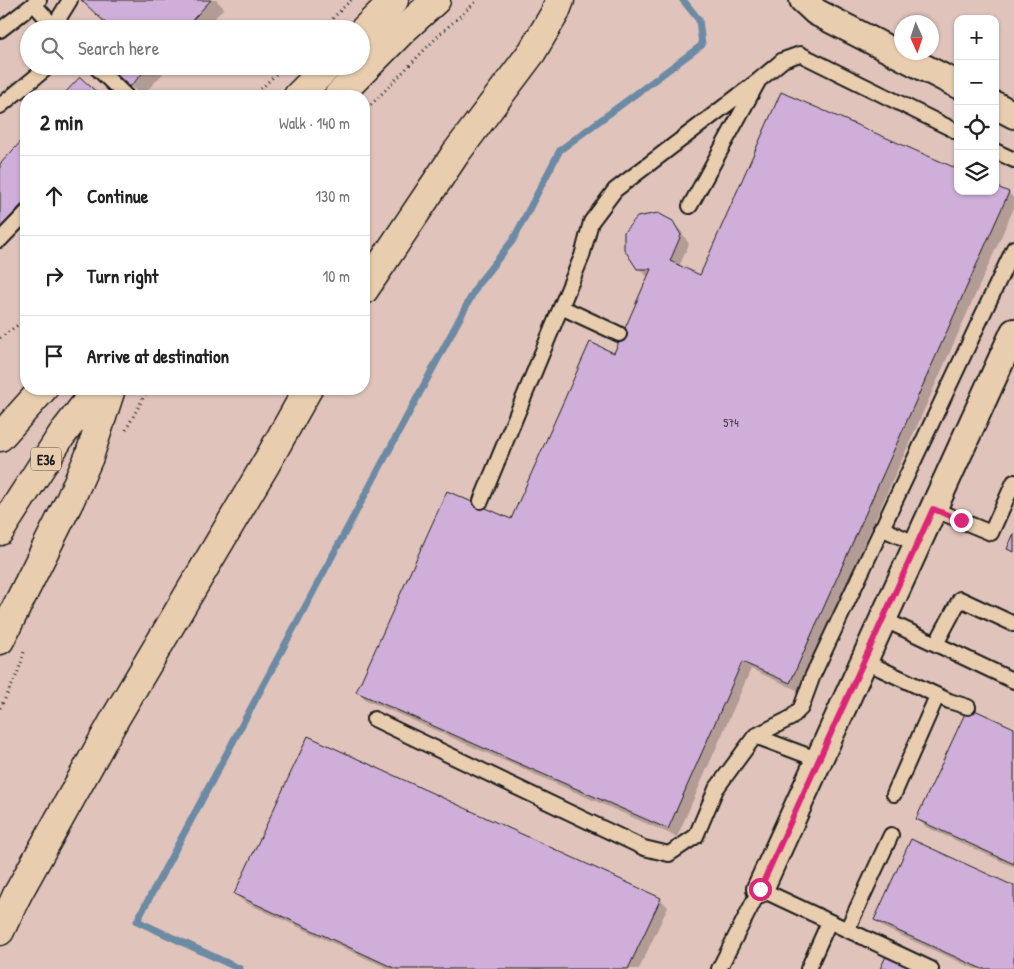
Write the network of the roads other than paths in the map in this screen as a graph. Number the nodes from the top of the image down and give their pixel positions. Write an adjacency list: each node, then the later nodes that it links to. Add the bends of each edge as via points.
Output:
1 (70, 0): 8 (lane)
2 (394, 0): 9 (main road)
3 (436, 0): 11 (main road)
4 (560, 0): 31 (main road, via 532,52 456,153)
5 (803, 0): 17 (street, via 816,12)
6 (36, 2): 7 (lane); 10 (lane)
7 (49, 20)
8 (59, 20)
9 (370, 24)
10 (0, 30)
11 (370, 64)
12 (38, 75): 21 (lane)
13 (104, 75): 18 (lane)
14 (319, 75): 19 (main road)
15 (359, 75): 20 (main road)
16 (759, 80): 24 (lane, via 783,60 800,54); 27 (lane); 32 (lane, via 615,190 591,222 582,256)
17 (954, 83)
18 (120, 90)
19 (304, 90)
20 (344, 90)
21 (0, 106)
22 (999, 107): 23 (street)
23 (1014, 114)
24 (954, 130)
25 (999, 153): 26 (lane)
26 (1014, 160)
27 (690, 206)
28 (20, 219): 29 (lane)
29 (0, 240)
30 (1014, 248): 43 (lane)
31 (370, 281)
32 (561, 307): 34 (lane); 41 (lane)
33 (1014, 332): 42 (street)
34 (619, 334)
35 (38, 395): 39 (main road)
36 (92, 395): 44 (main road, E36)
37 (109, 395): 48 (main road, via 89,457 70,500)
38 (304, 395): 60 (main road)
39 (0, 436)
40 (1014, 482): 42 (lane, via 991,533)
41 (481, 501)
42 (933, 509): 45 (street)
43 (881, 528): 45 (lane); 55 (lane, via 801,708 791,718)
44 (0, 531)
45 (917, 544): 46 (street)
46 (883, 618): 49 (lane); 50 (street)
47 (1014, 624): 49 (lane, via 960,599)
48 (0, 640)
49 (936, 644): 51 (lane)
50 (864, 661): 52 (lane); 56 (street)
51 (1014, 681)
52 (937, 696): 53 (lane); 57 (lane)
53 (968, 707)
54 (374, 719): 55 (lane, via 644,848 669,854 696,836 716,789)
55 (755, 736): 56 (lane)
56 (819, 760): 59 (street)
57 (894, 794)
58 (891, 835): 62 (lane)
59 (760, 889): 61 (lane); 64 (lane)
60 (9, 901): 63 (main road)
61 (829, 922): 62 (lane); 65 (lane)
62 (847, 930): 66 (lane)
63 (0, 931)
64 (719, 969)
65 (808, 969)
66 (931, 969)

